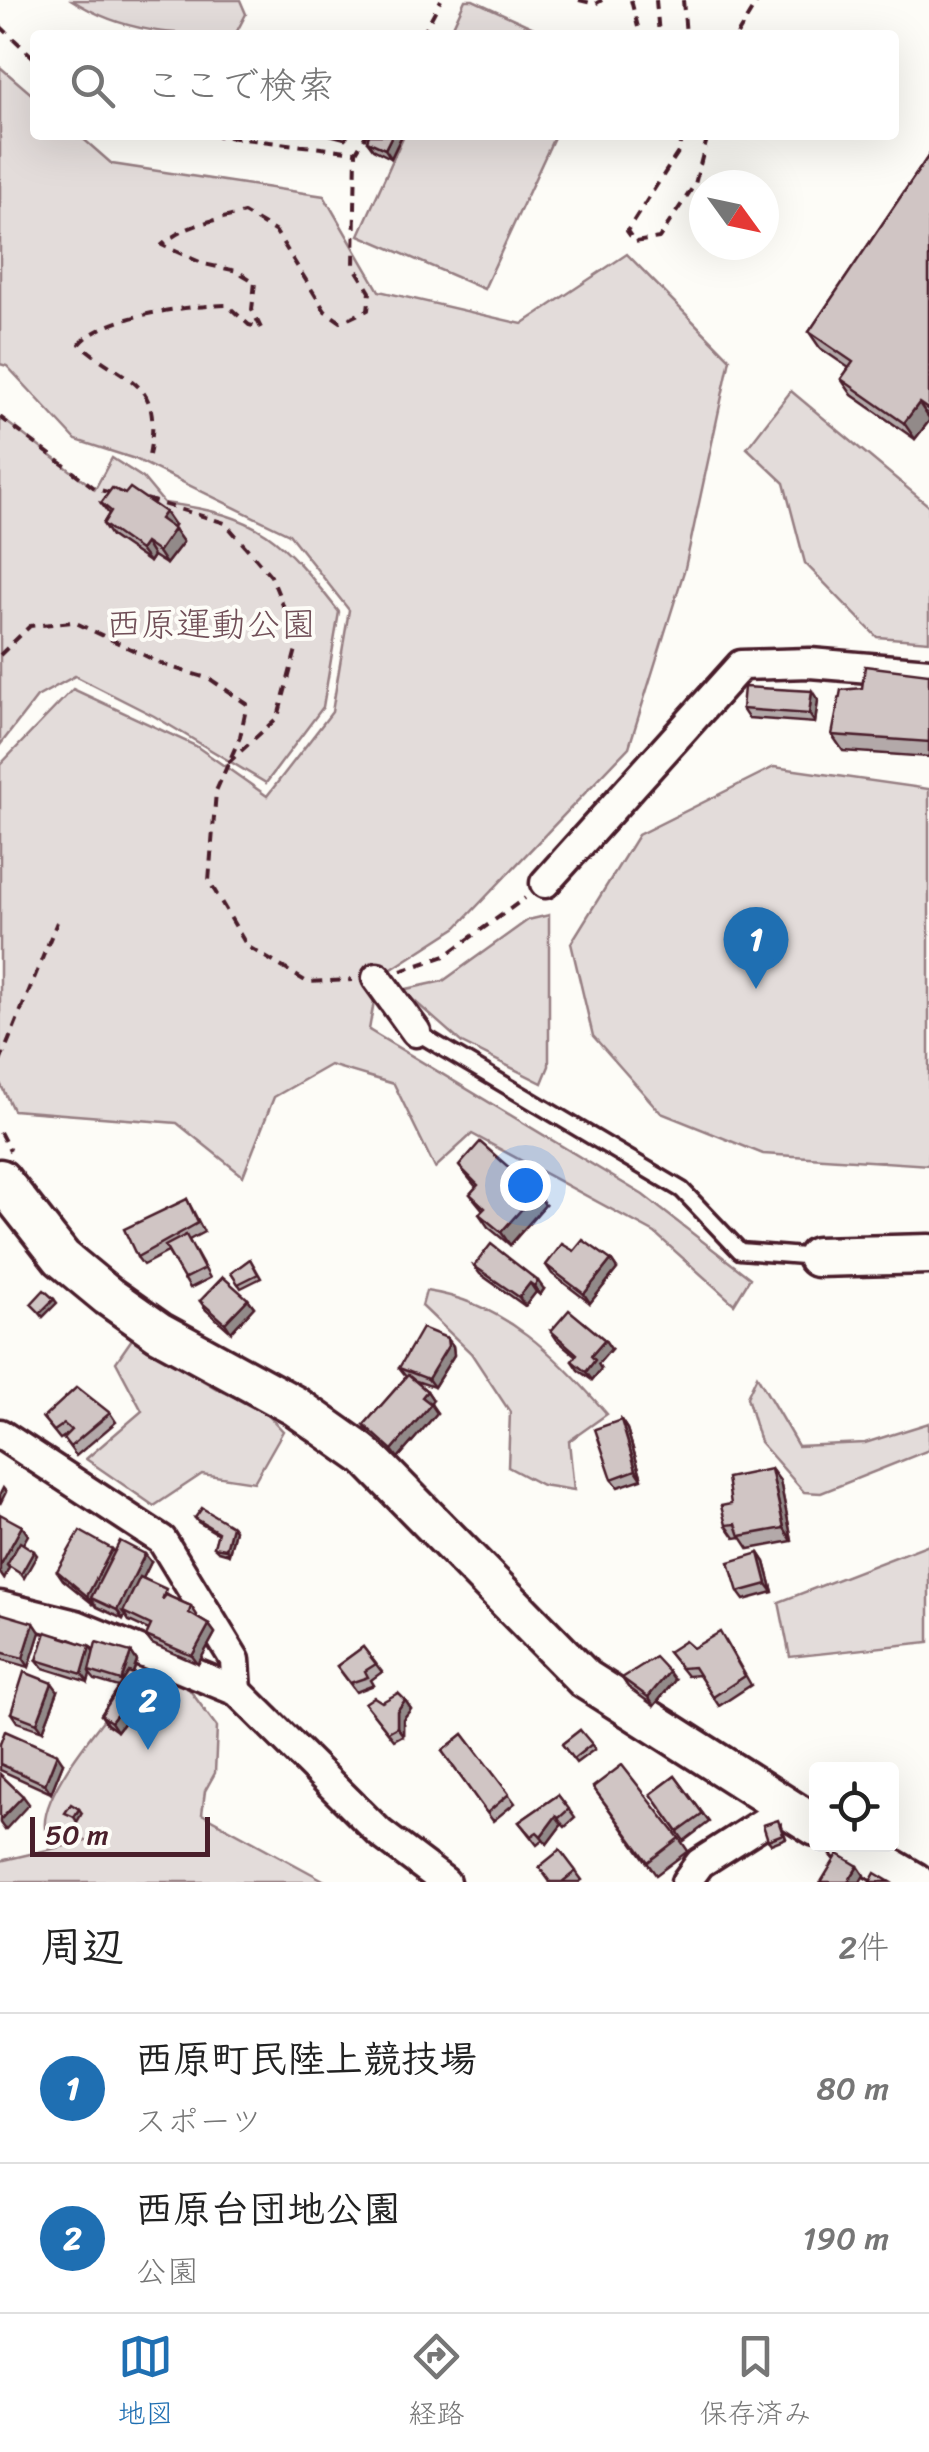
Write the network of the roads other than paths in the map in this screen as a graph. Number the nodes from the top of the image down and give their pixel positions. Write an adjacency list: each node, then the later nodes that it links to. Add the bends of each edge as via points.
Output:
1 (929, 673): 2 (street, via 848,664 741,665)
2 (544, 883)
3 (378, 978): 4 (street)
4 (416, 1032): 7 (lane, via 682,1190 740,1251)
5 (0, 1179): 11 (street, via 62,1258 108,1296 159,1332 295,1406 367,1458 584,1679)
6 (929, 1254): 7 (street)
7 (817, 1256)
8 (0, 1434): 10 (street, via 162,1540 235,1660)
9 (0, 1606): 10 (street, via 76,1625)
10 (237, 1690): 13 (street, via 380,1834)
11 (801, 1817): 14 (street, via 700,1863)
12 (863, 1852): 15 (street)
13 (445, 1882)
14 (686, 1882)
15 (914, 1882)

